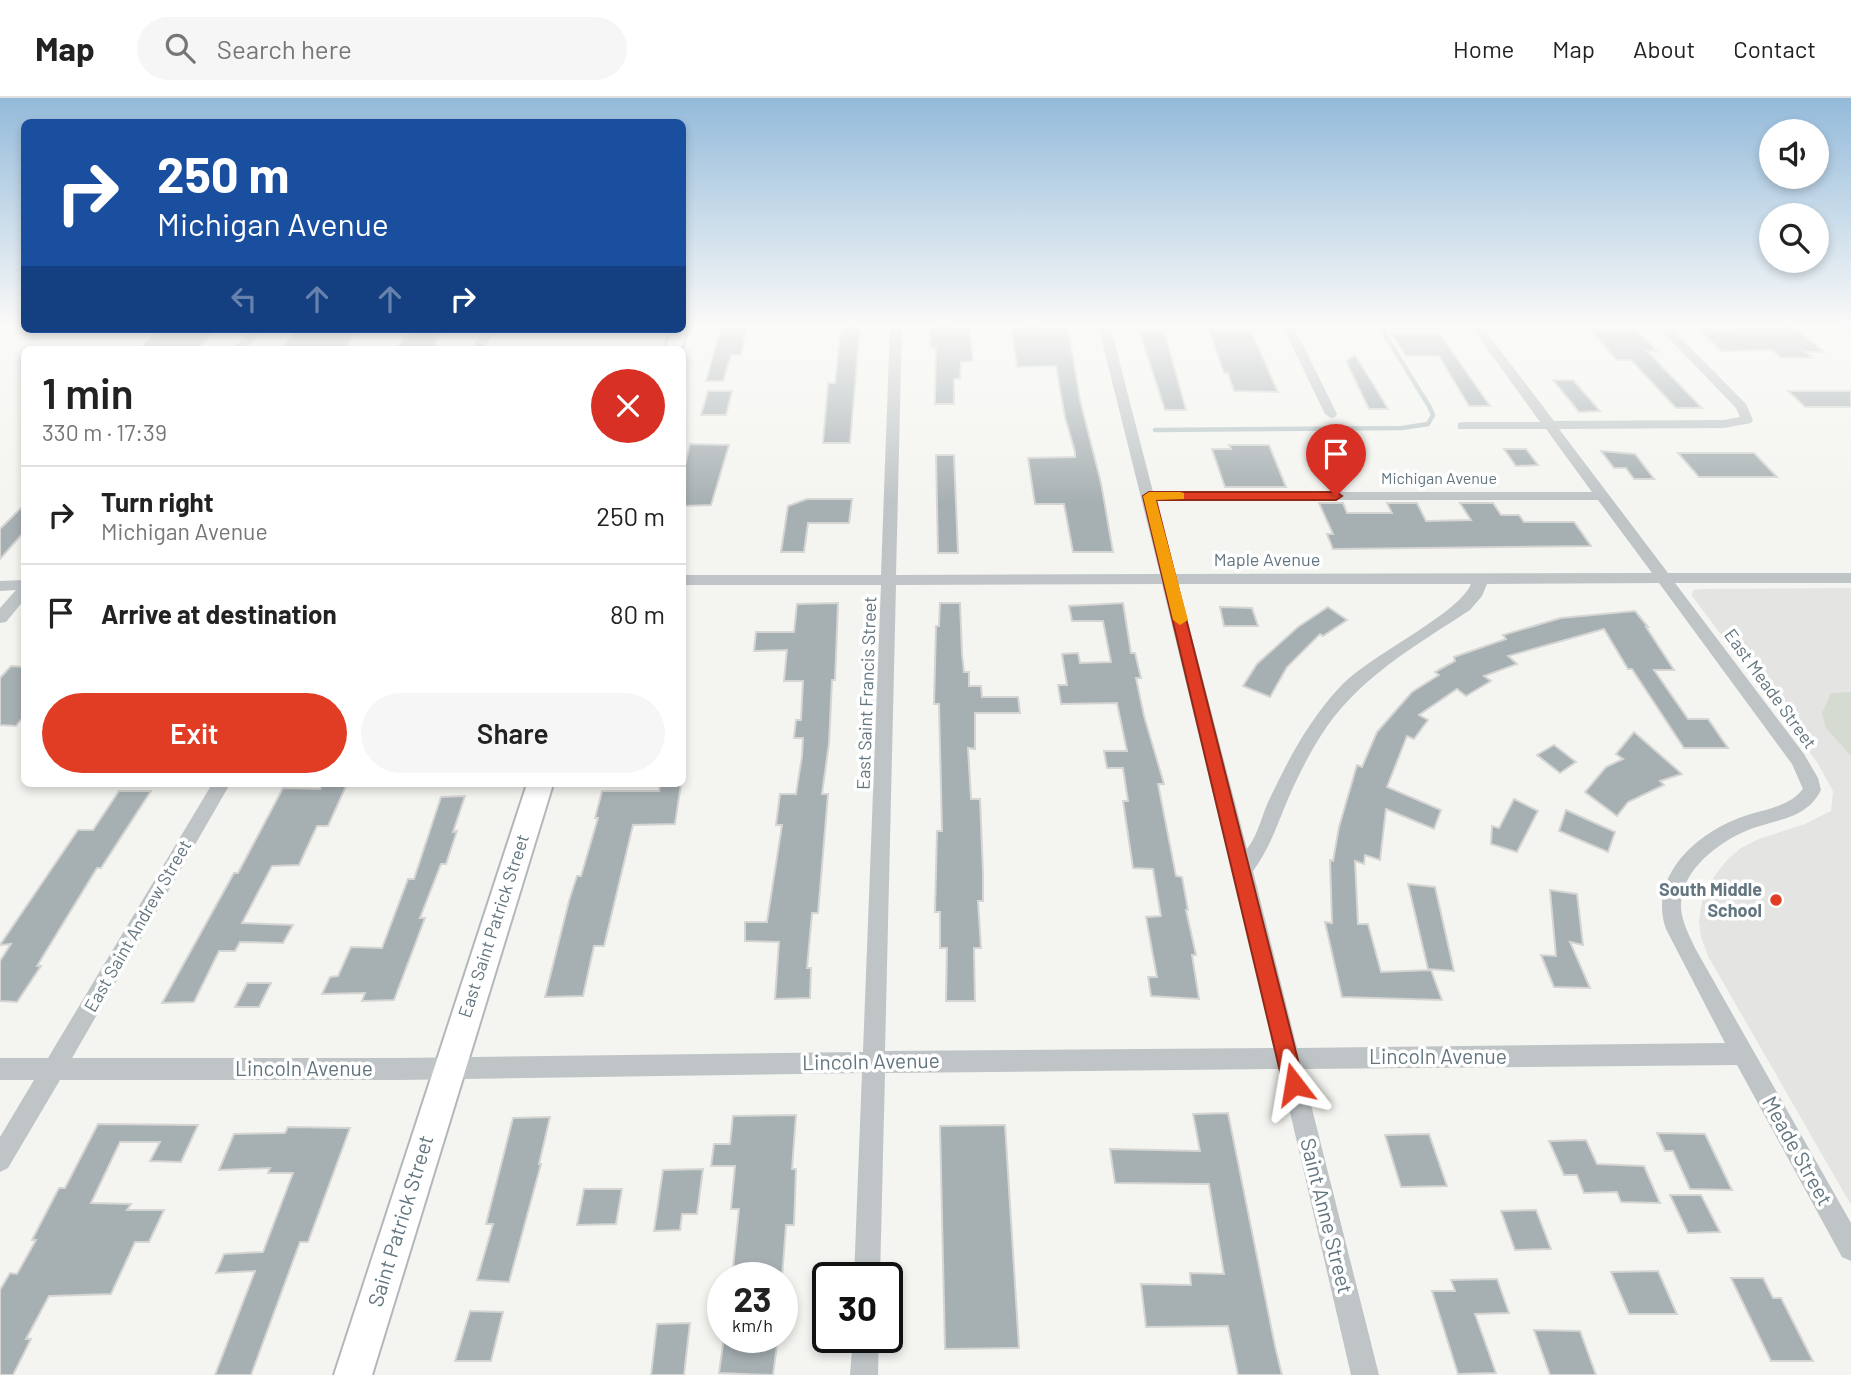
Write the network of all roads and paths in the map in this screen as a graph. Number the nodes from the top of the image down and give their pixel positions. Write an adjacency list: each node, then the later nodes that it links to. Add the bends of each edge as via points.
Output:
1 (895, 385): 15 (street, East Saint Francis Street)
2 (1120, 385): 9 (street, Saint Anne Street)
3 (1316, 385): 6 (street)
4 (1519, 385): 7 (street, East Meade Street)
5 (1720, 385): 7 (street, via 1742,407 1747,419 1724,424)
6 (1331, 414)
7 (1548, 425): 8 (street); 10 (street, East Meade Street)
8 (1463, 426)
9 (1149, 496): 10 (street, Michigan Avenue); 13 (street, Saint Anne Street)
10 (1602, 496): 11 (street, East Meade Street)
11 (1664, 578): 12 (street, Maple Avenue); 16 (street, Maple Avenue); 24 (street, East Meade Street, via 1798,759 1812,790 1801,806 1746,823 1708,844 1686,865 1675,886 1671,905 1675,927)
12 (1851, 578)
13 (1170, 579): 15 (street, Maple Avenue); 16 (street, Maple Avenue); 23 (street, Saint Anne Street)
14 (686, 580): 15 (street, Maple Avenue)
15 (890, 580): 26 (street, East Saint Francis Street)
16 (1480, 581): 23 (street, via 1465,606 1373,666 1345,692 1314,732 1279,798 1261,846)
17 (21, 585): 18 (street)
18 (0, 586)
19 (21, 594): 20 (street)
20 (0, 618)
21 (219, 787): 29 (street, East Saint Andrew Street)
22 (539, 787): 27 (main road, East Saint Patrick Street)
23 (1243, 870): 25 (street, Saint Anne Street)
24 (1743, 1054): 25 (street, Lincoln Avenue); 31 (street, Meade Street)
25 (1287, 1058): 26 (street, Lincoln Avenue); 36 (street, Saint Anne Street)
26 (874, 1062): 27 (street, Lincoln Avenue); 32 (street, East Saint Francis Street)
27 (449, 1067): 29 (street, Lincoln Avenue); 34 (main road, Saint Patrick Street)
28 (0, 1069): 29 (street, Lincoln Avenue)
29 (54, 1069): 30 (street, East Saint Andrew Street)
30 (0, 1160)
31 (1851, 1248)
32 (868, 1262)
33 (865, 1353): 35 (street)
34 (353, 1375)
35 (864, 1375)
36 (1365, 1375)

